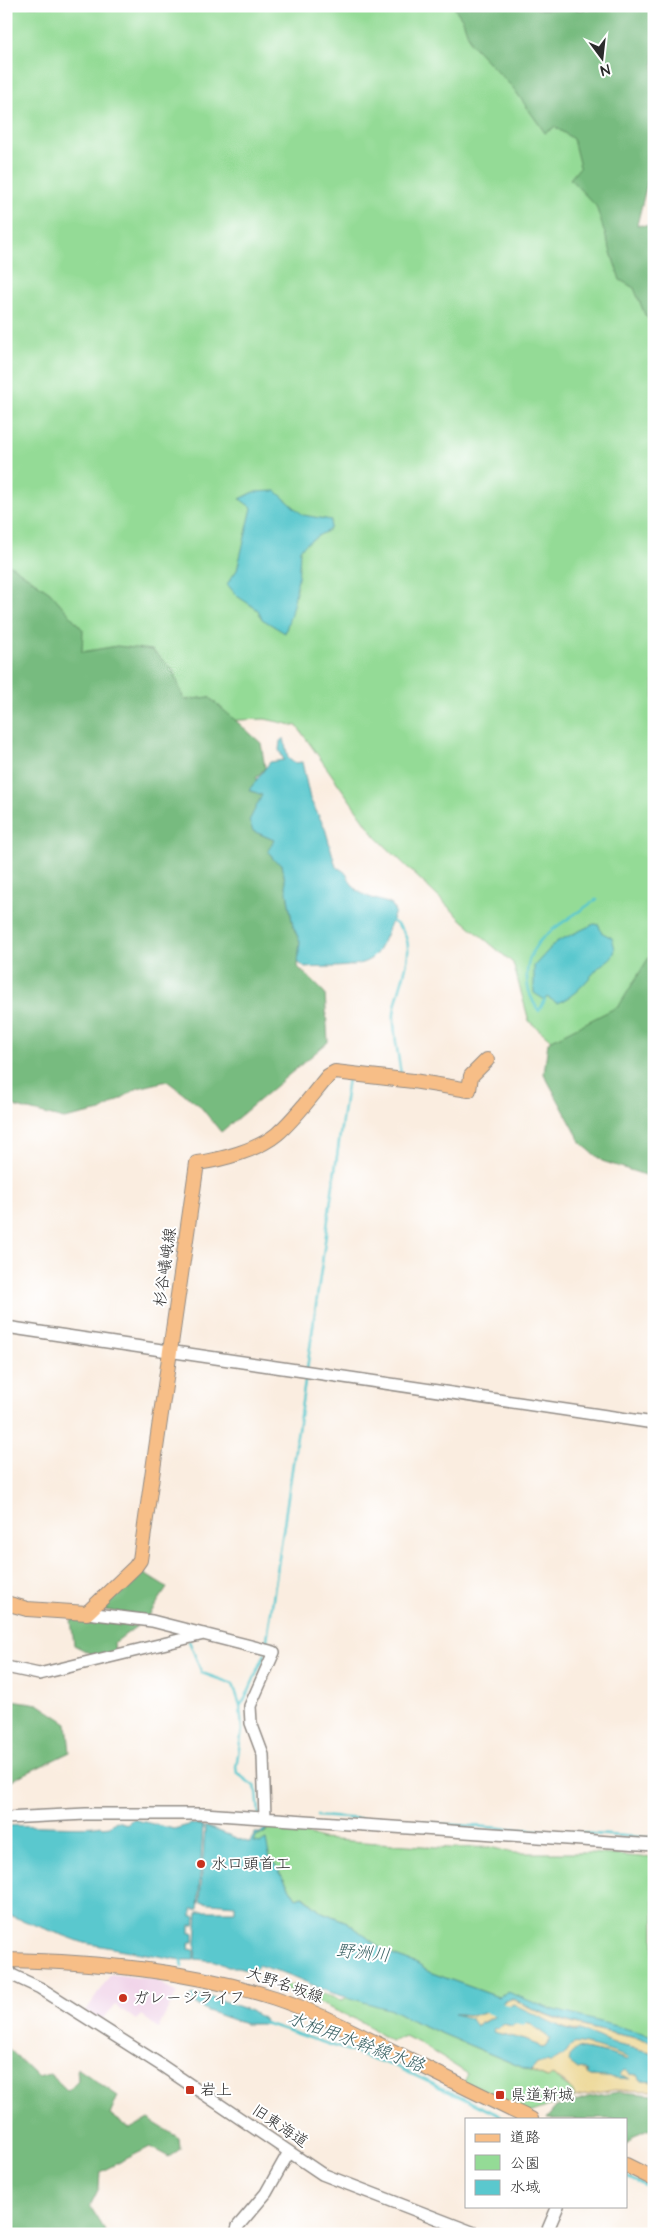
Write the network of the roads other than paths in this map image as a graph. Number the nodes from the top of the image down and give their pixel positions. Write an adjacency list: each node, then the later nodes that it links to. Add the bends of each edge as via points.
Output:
1 (488, 1060): 3 (main road, 杉谷嶬峨線, via 471,1076 469,1090 334,1072 287,1124 266,1142 226,1158 198,1163)
2 (6, 1327): 3 (street)
3 (171, 1351): 4 (street); 6 (main road, 杉谷嶬峨線, via 140,1560)
4 (654, 1423)
5 (6, 1603): 6 (main road, via 27,1609)
6 (87, 1613): 7 (street, via 152,1621)
7 (206, 1634): 8 (street, via 39,1674); 10 (street, via 274,1652 250,1706 251,1723 263,1755)
8 (6, 1666)
9 (6, 1818): 10 (street, via 132,1814)
10 (265, 1818): 11 (street)
11 (654, 1845)
12 (6, 1960): 14 (main road, 大野名坂線, via 62,1962 166,1973 276,1998 317,2014)
13 (6, 1967): 15 (street, 旧東海道, via 12,1975 40,1988 153,2060)
14 (529, 2118)
15 (289, 2152): 19 (street, via 266,2193 238,2226); 20 (street, 旧東海道, via 322,2174)
16 (628, 2166): 17 (main road)
17 (654, 2179)
18 (557, 2208): 21 (street)
19 (236, 2234)
20 (476, 2234)
21 (546, 2234)

